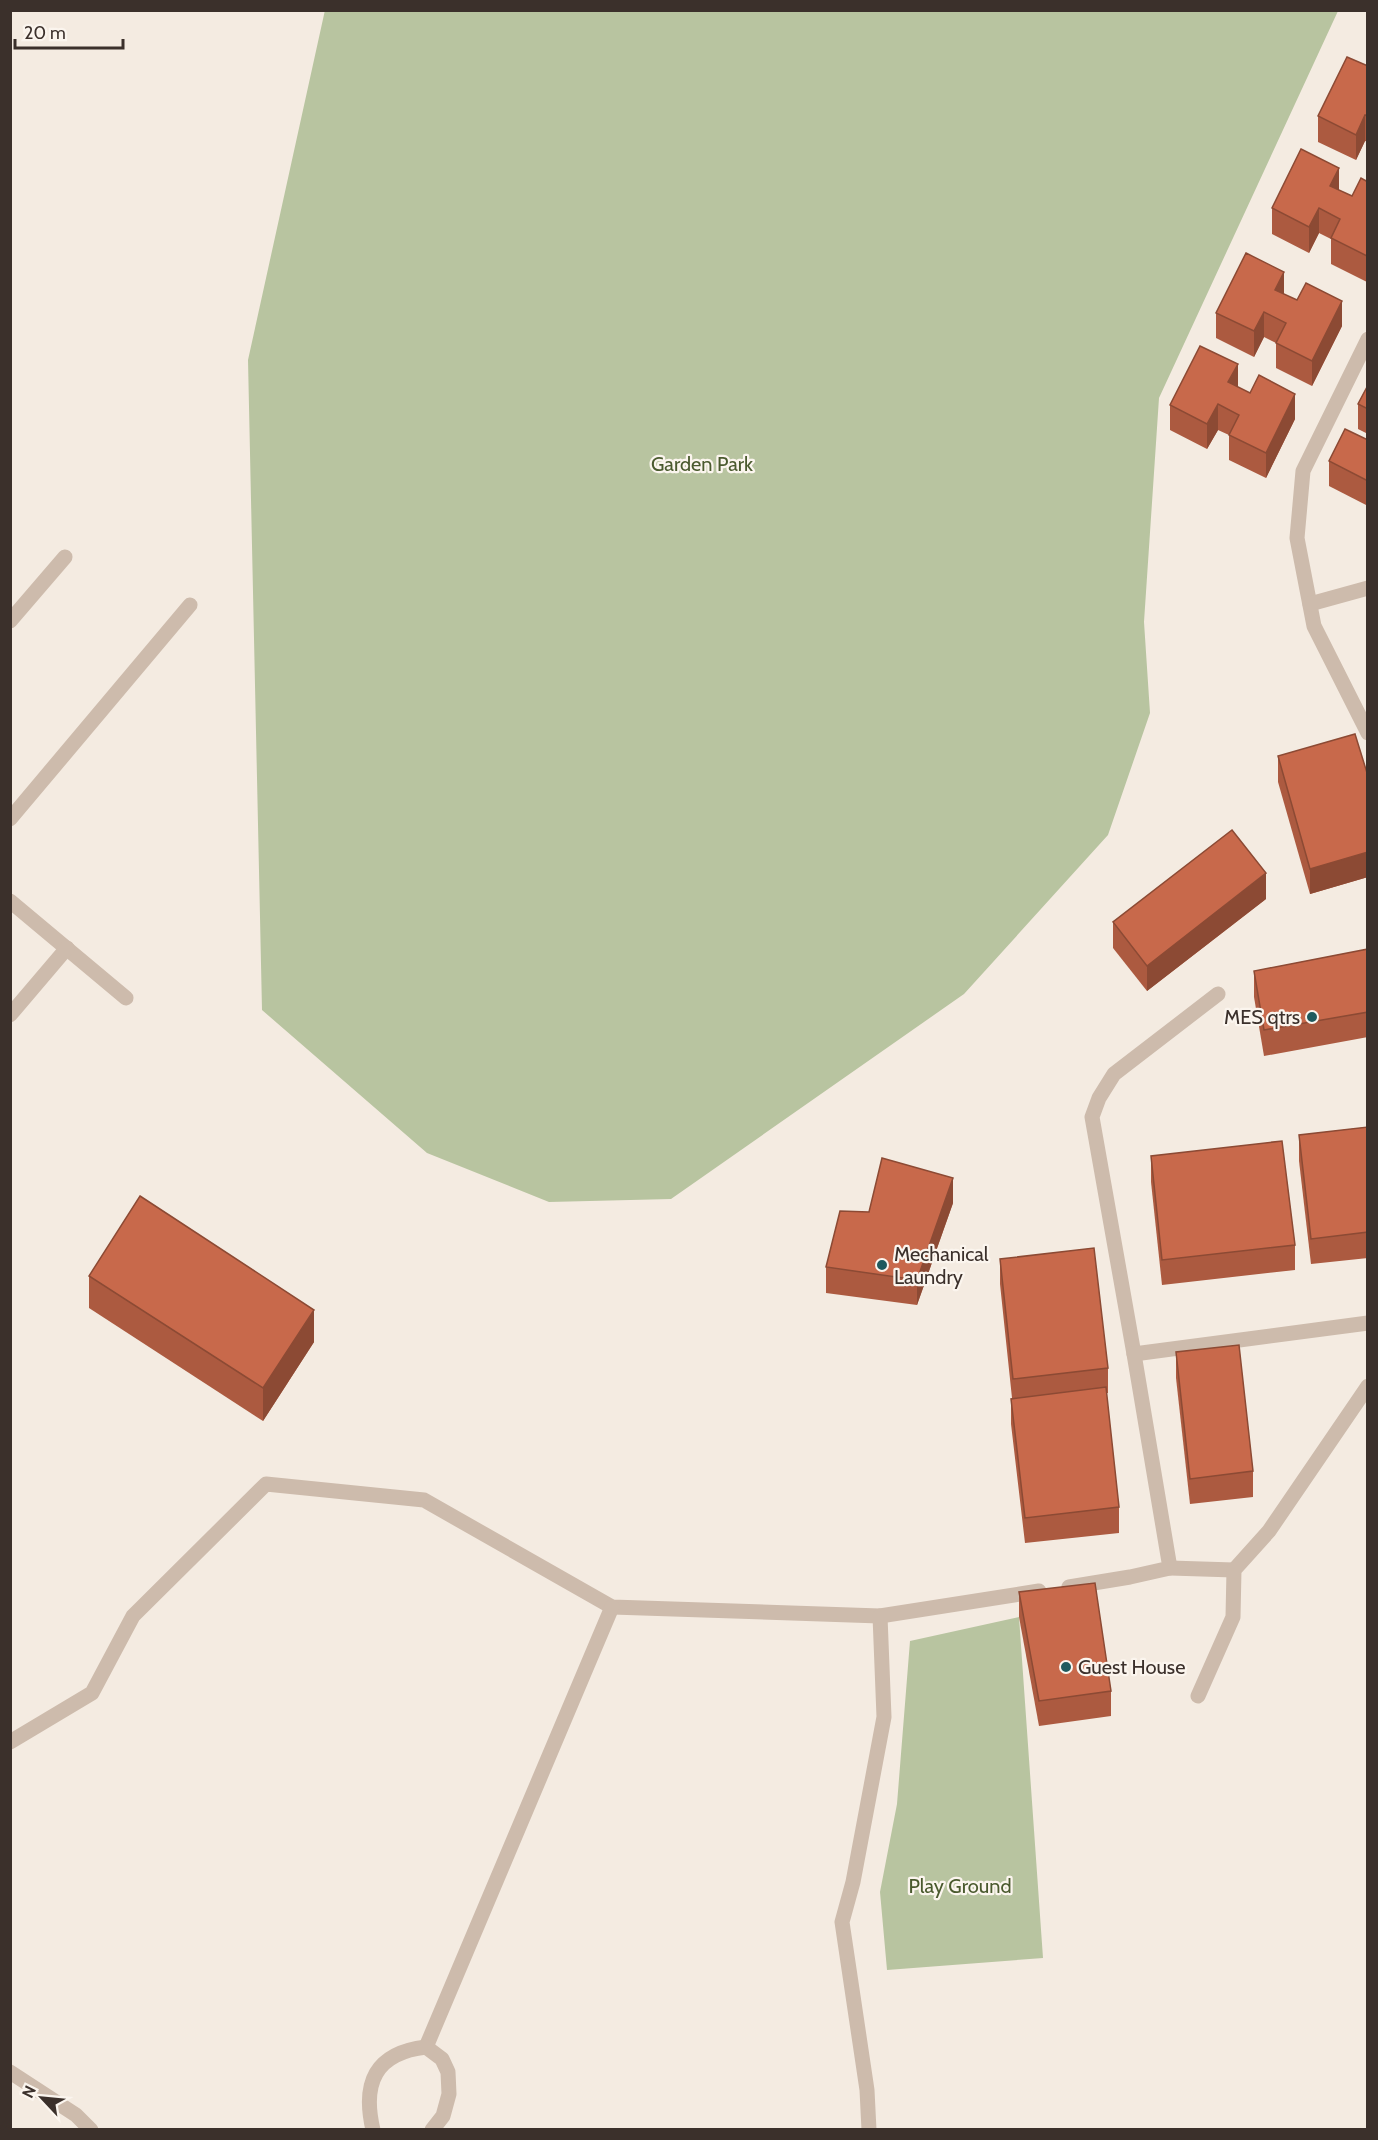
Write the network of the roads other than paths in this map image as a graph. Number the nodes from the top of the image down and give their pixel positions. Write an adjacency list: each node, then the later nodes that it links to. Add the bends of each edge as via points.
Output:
1 (1368, 339): 4 (street, via 1303,471 1297,538)
2 (64, 557): 6 (street)
3 (1368, 588): 4 (street)
4 (1310, 604): 7 (street, via 1314,626)
5 (189, 605): 8 (street)
6 (10, 621)
7 (1368, 733)
8 (10, 819)
9 (10, 901): 10 (street)
10 (67, 948): 12 (street); 13 (street)
11 (1218, 994): 15 (street, via 1114,1074 1092,1117)
12 (126, 998)
13 (10, 1015)
14 (1368, 1323): 15 (street)
15 (1134, 1354): 17 (street)
16 (1368, 1386): 18 (street, via 1269,1531)
17 (1170, 1568): 18 (street); 20 (street)
18 (1234, 1570): 21 (street, via 1233,1617)
19 (612, 1607): 20 (street); 22 (street, via 424,1500 266,1484 133,1616 92,1694); 23 (street)
20 (880, 1616): 28 (street, via 884,1717 842,1923 867,2090)
21 (1198, 1696)
22 (10, 1742)
23 (426, 2047): 26 (street, via 409,2049 376,2070 369,2090); 27 (street, via 442,2059 448,2072 449,2094 443,2116)
24 (10, 2072): 25 (street, via 76,2115)
25 (91, 2130)
26 (373, 2130)
27 (432, 2130)
28 (869, 2130)

